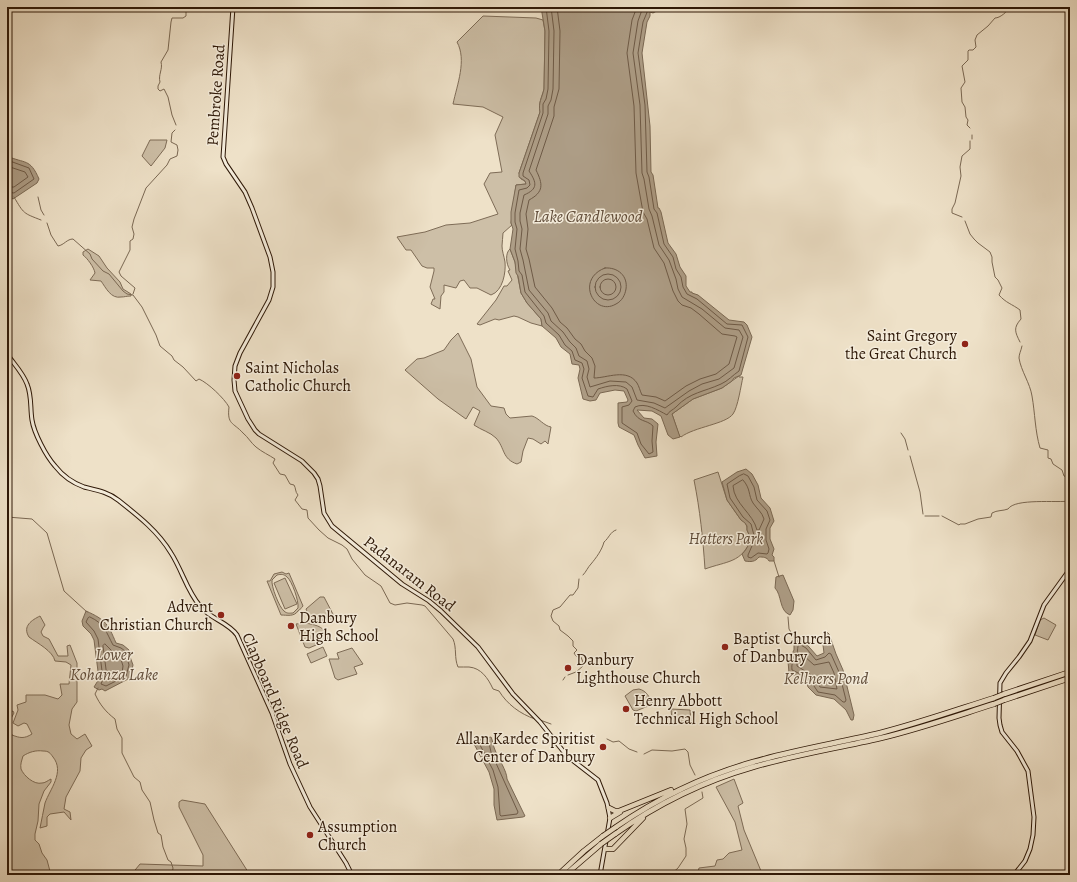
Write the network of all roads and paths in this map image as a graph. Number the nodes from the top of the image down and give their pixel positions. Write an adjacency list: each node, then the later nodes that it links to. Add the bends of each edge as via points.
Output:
1 (233, 7): 3 (main road, Pembroke Road, via 223,157 252,208 270,257 274,276 269,300 236,362 234,384)
2 (7, 354): 15 (main road, Clapboard Ridge Road, via 26,382 30,392 33,426 52,463 74,482 114,497 151,528 171,551 199,605 238,635 310,807)
3 (240, 403): 11 (main road, Padanaram Road, via 255,430 302,461 314,473 320,486 324,513 332,526 402,584 428,600 478,647 513,694 540,721 567,756 601,784)
4 (1070, 569): 19 (main road, via 1044,605 1030,640 1003,677 999,687 1000,725 1002,732 1026,766 1034,817 1028,854)
5 (1070, 672): 7 (highway, bridge, via 899,728 762,759)
6 (1070, 678): 7 (highway, bridge, via 910,730)
7 (714, 777): 9 (highway)
8 (696, 782): 9 (highway); 12 (highway); 16 (highway, bridge, via 656,802 616,827 580,854)
9 (702, 782): 10 (highway)
10 (678, 796): 14 (highway, via 643,818 613,849); 17 (highway, bridge, via 615,834)
11 (609, 808): 12 (highway, via 615,811); 13 (main road)
12 (626, 808): 13 (highway)
13 (610, 818): 14 (main road)
14 (606, 849): 18 (main road)
15 (352, 875)
16 (558, 875)
17 (565, 875)
18 (600, 875)
19 (1014, 875)

